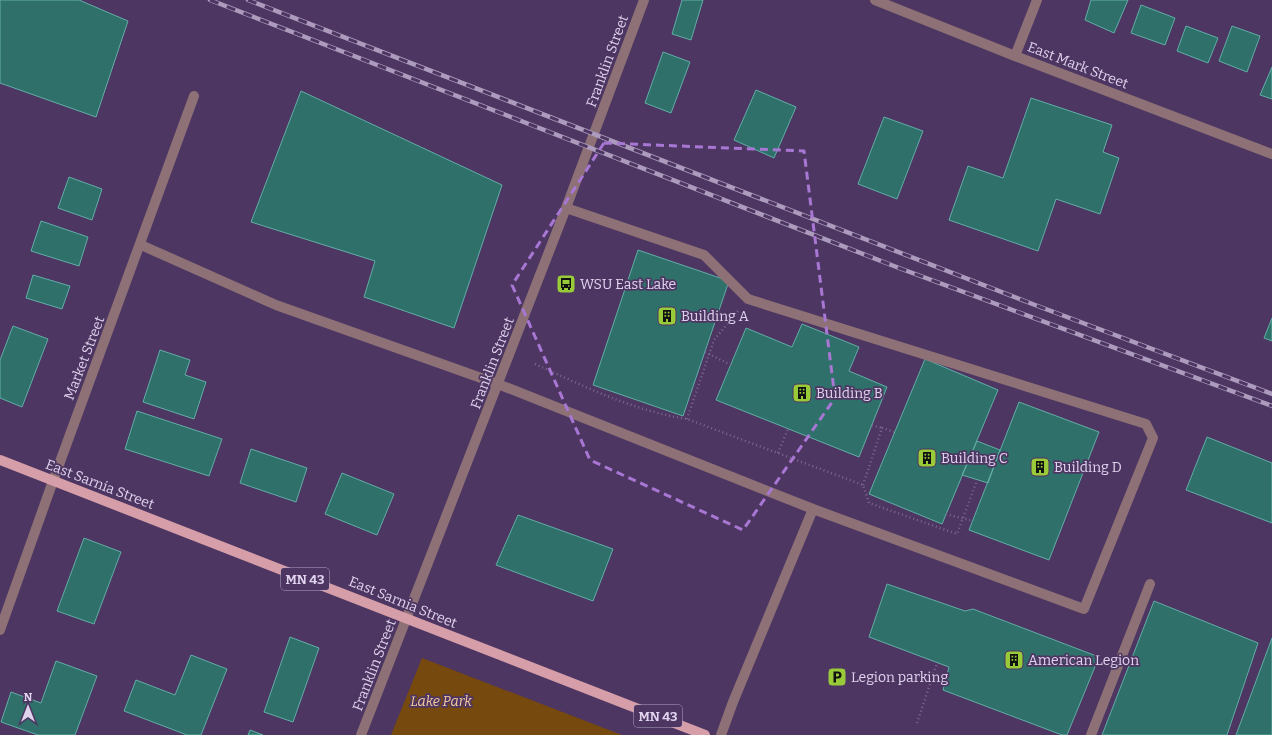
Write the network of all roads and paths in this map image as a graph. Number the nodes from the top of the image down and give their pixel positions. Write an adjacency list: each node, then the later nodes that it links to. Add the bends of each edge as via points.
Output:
1 (644, 0): 7 (street, Franklin Street)
2 (875, 0): 4 (street, East Mark Street)
3 (1037, 0): 4 (street)
4 (1015, 56): 6 (street, East Mark Street)
5 (194, 96): 8 (street, Market Street)
6 (1272, 154)
7 (566, 208): 9 (street, via 704,255); 14 (street, Franklin Street)
8 (141, 245): 14 (street, via 276,304); 23 (street, Market Street)
9 (748, 299): 11 (path, via 714,340); 25 (street, via 1146,424 1153,438 1084,609)
10 (705, 352): 11 (path)
11 (709, 354): 13 (path); 15 (path)
12 (535, 364): 15 (path, via 574,382 661,415)
13 (731, 365)
14 (498, 384): 25 (street); 30 (street, Franklin Street)
15 (687, 419): 20 (path)
16 (872, 425): 17 (path)
17 (882, 428): 19 (path); 24 (path)
18 (788, 429): 20 (path)
19 (894, 432)
20 (778, 453): 24 (path)
21 (0, 460): 23 (main road, East Sarnia Street / MN 43)
22 (977, 480): 27 (path)
23 (52, 481): 30 (main road, East Sarnia Street / MN 43); 31 (street, Market Street)
24 (863, 486): 27 (path, via 869,503 957,534)
25 (813, 509): 36 (street)
26 (946, 514): 27 (path)
27 (963, 517): 28 (path)
28 (973, 521)
29 (1150, 584): 37 (street)
30 (407, 618): 34 (street, Franklin Street); 35 (main road, East Sarnia Street / MN 43)
31 (0, 630)
32 (937, 663): 33 (path)
33 (917, 723)
34 (361, 735)
35 (705, 735)
36 (721, 735)
37 (1091, 735)

